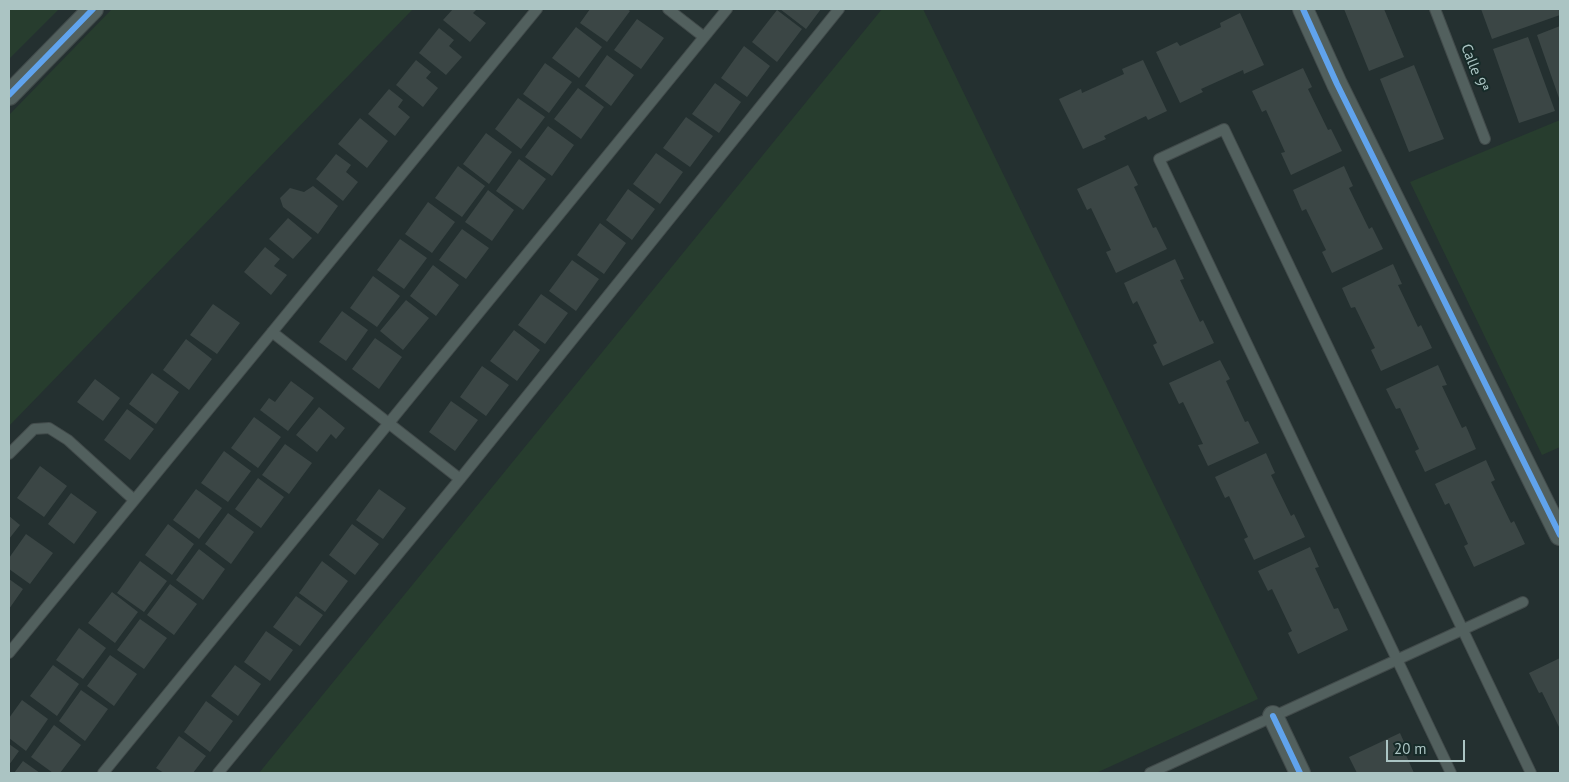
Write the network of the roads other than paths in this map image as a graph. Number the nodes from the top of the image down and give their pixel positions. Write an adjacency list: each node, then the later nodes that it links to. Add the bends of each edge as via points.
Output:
1 (93, 9): 9 (street)
2 (537, 9): 11 (lane)
3 (668, 9): 8 (lane)
4 (727, 9): 8 (lane)
5 (839, 9): 14 (lane)
6 (1303, 9): 16 (street)
7 (1435, 9): 10 (lane, Calle 9ª)
8 (704, 37): 12 (lane)
9 (9, 95)
10 (1485, 139)
11 (272, 332): 12 (lane); 15 (lane)
12 (390, 422): 14 (lane); 22 (lane)
13 (9, 454): 15 (lane, via 34,429 49,428 68,440)
14 (460, 479): 23 (lane)
15 (133, 499): 19 (lane)
16 (1560, 535)
17 (1523, 602): 18 (lane)
18 (1462, 629): 20 (lane); 20 (lane, via 1224,129 1159,159); 27 (lane)
19 (9, 653)
20 (1397, 660): 21 (lane); 26 (lane)
21 (1273, 716): 24 (lane); 25 (street)
22 (102, 773)
23 (218, 773)
24 (1150, 773)
25 (1300, 773)
26 (1451, 773)
27 (1531, 773)

